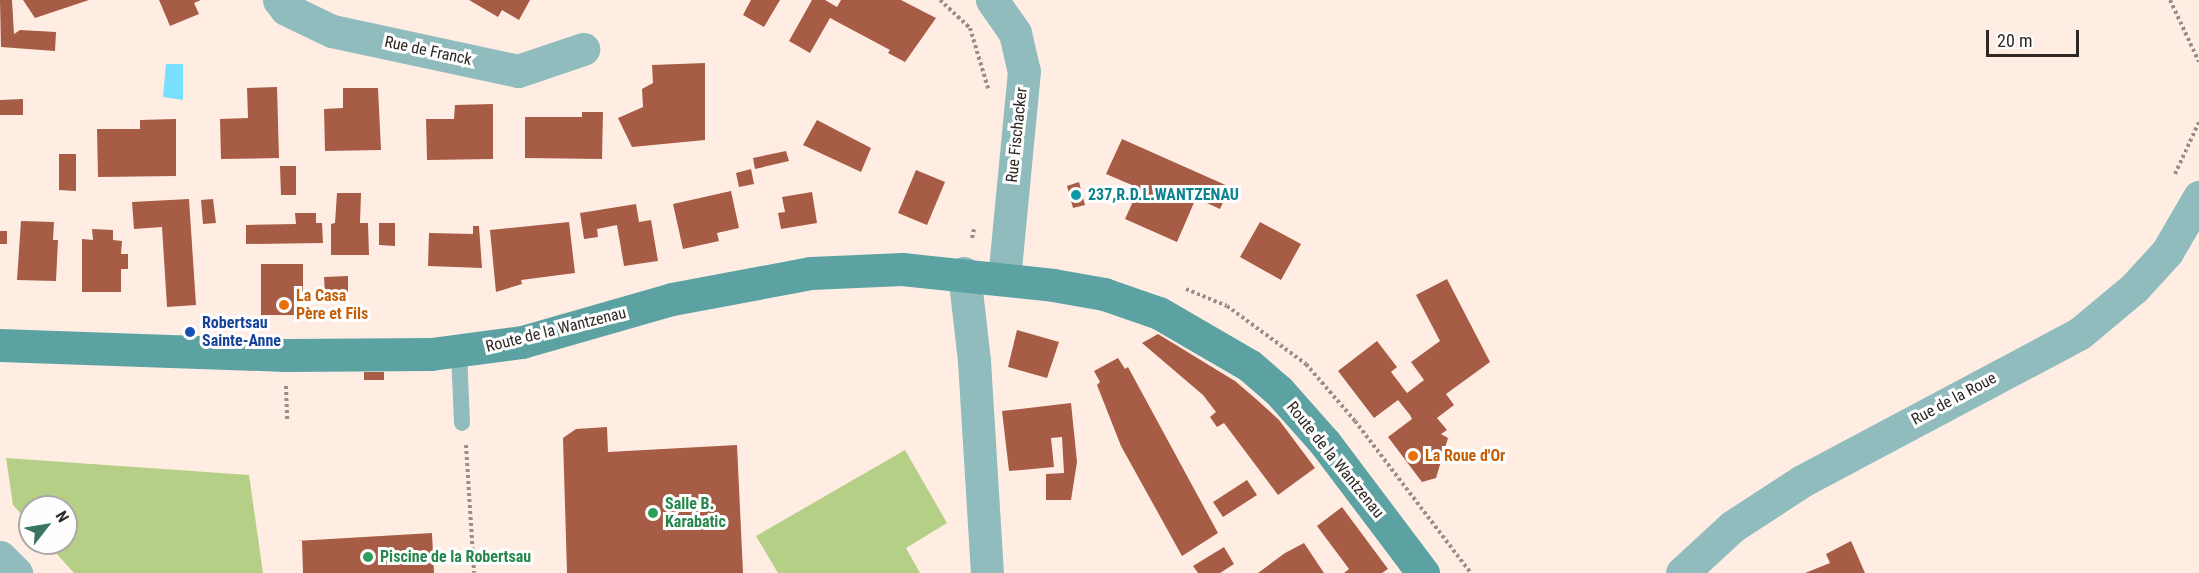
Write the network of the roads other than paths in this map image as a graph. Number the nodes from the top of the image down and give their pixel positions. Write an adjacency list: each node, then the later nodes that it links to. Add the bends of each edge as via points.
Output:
1 (279, 0): 3 (street, Rue de Franck, via 286,9 332,31 518,71)
2 (992, 0): 6 (street, Rue Fischacker, via 1015,33 1024,71)
3 (583, 49)
4 (2184, 191): 14 (street, Rue de la Roue, via 2167,252 2134,288 2080,333 1802,481 1733,526)
5 (964, 273): 6 (main road, Route de la Wantzenau); 8 (main road, Route de la Wantzenau, via 860,269 811,273 672,299 522,342); 12 (street, via 974,361)
6 (1004, 278): 13 (main road, Route de la Wantzenau, via 1104,294 1159,314 1250,366 1306,420)
7 (0, 345): 8 (main road, Route de la Wantzenau, via 285,355)
8 (459, 352): 9 (lane)
9 (462, 423)
10 (0, 557): 11 (street)
11 (16, 573)
12 (987, 573)
13 (1423, 573)
14 (1682, 573)

